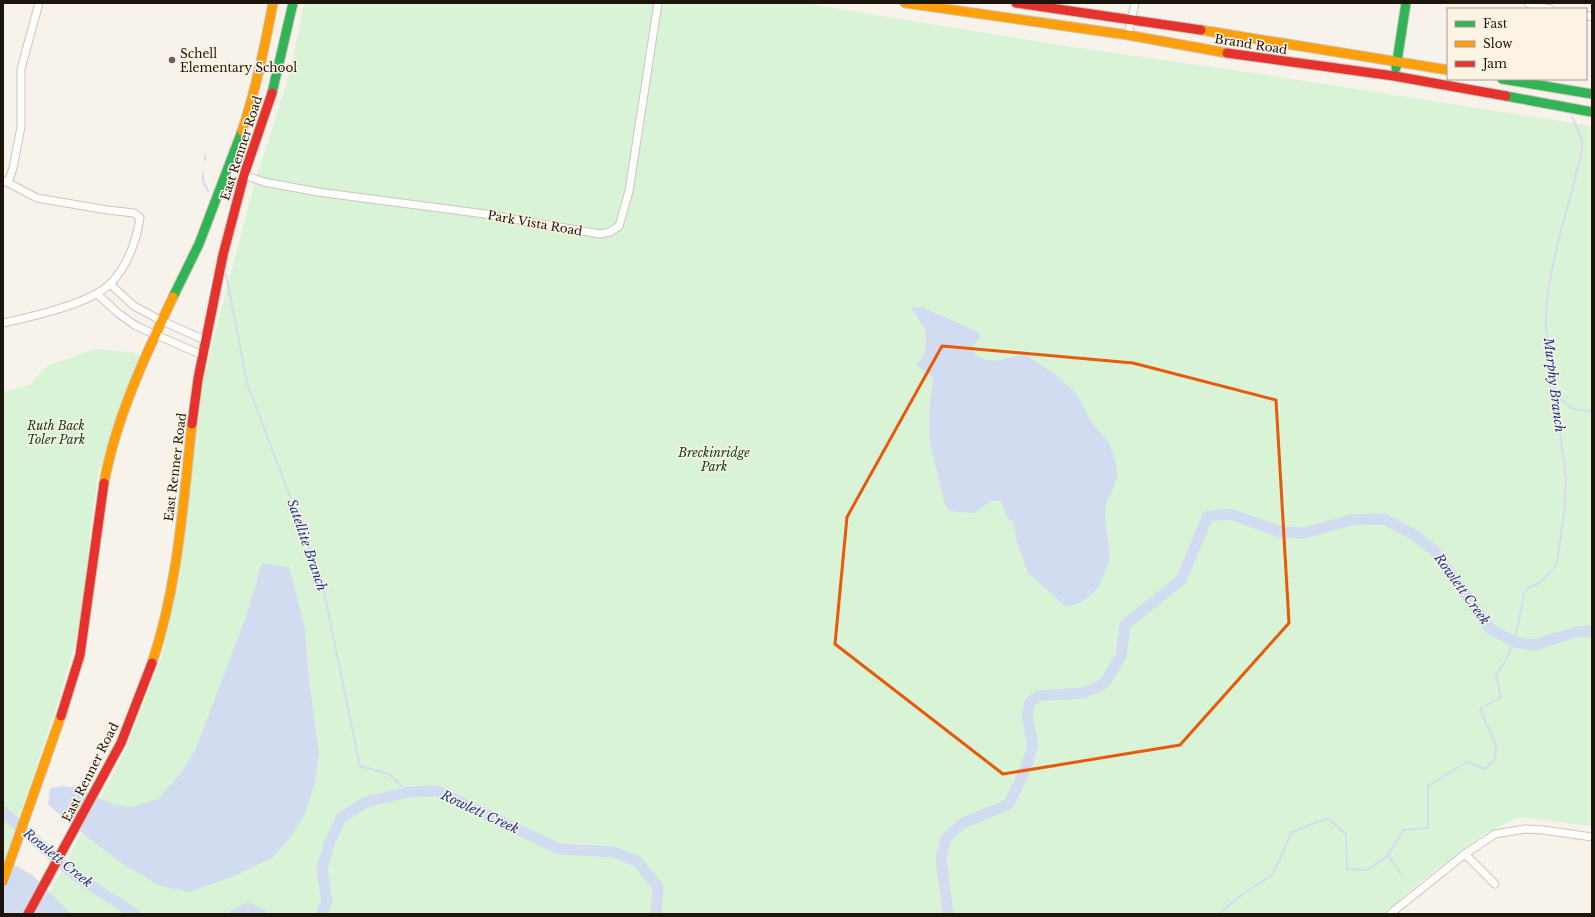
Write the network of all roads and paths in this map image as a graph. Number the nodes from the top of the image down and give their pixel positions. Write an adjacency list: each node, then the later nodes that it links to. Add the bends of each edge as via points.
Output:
1 (39, 3): 21 (street, via 21,69 21,127 15,163)
2 (273, 3): 19 (main road, East Renner Road, via 248,113)
3 (293, 3): 20 (main road, East Renner Road, via 276,81)
4 (658, 3): 20 (street, Park Vista Road, via 630,185 618,226 610,232 600,234 485,214 318,192 264,182)
5 (905, 3): 12 (main road, Brand Road)
6 (1016, 3): 11 (main road, Brand Road)
7 (1135, 3): 11 (street)
8 (1406, 3): 13 (main road)
9 (1528, 3): 10 (street)
10 (1545, 8)
11 (1131, 18): 12 (street); 13 (main road, Brand Road)
12 (1128, 35): 15 (main road, Brand Road, via 1250,57)
13 (1396, 62): 14 (main road, Brand Road); 15 (main road)
14 (1447, 70)
15 (1394, 76): 18 (main road, Brand Road)
16 (1508, 80): 17 (main road)
17 (1592, 94)
18 (1592, 112)
19 (227, 172): 20 (street, Park Vista Road); 26 (main road, East Renner Road, via 199,244)
20 (244, 175): 29 (main road, East Renner Road, via 223,256)
21 (5, 181): 22 (street, via 37,198 134,213 140,218 136,242 126,263)
22 (110, 284): 23 (street); 24 (street)
23 (97, 294): 25 (street); 27 (street, via 76,303)
24 (127, 301): 25 (street); 26 (street)
25 (118, 313): 28 (street)
26 (162, 321): 28 (main road, East Renner Road); 29 (street)
27 (3, 323)
28 (155, 335): 30 (street); 33 (main road, East Renner Road, via 123,412 110,458 98,519 82,641 74,679)
29 (206, 340): 30 (main road, East Renner Road)
30 (202, 355): 35 (main road, East Renner Road, via 192,417 176,558 165,619 147,678 121,743)
31 (1592, 837): 32 (street, via 1525,829 1495,834)
32 (1465, 854): 34 (street); 36 (street)
33 (3, 881)
34 (1495, 884)
35 (28, 914)
36 (1390, 914)

